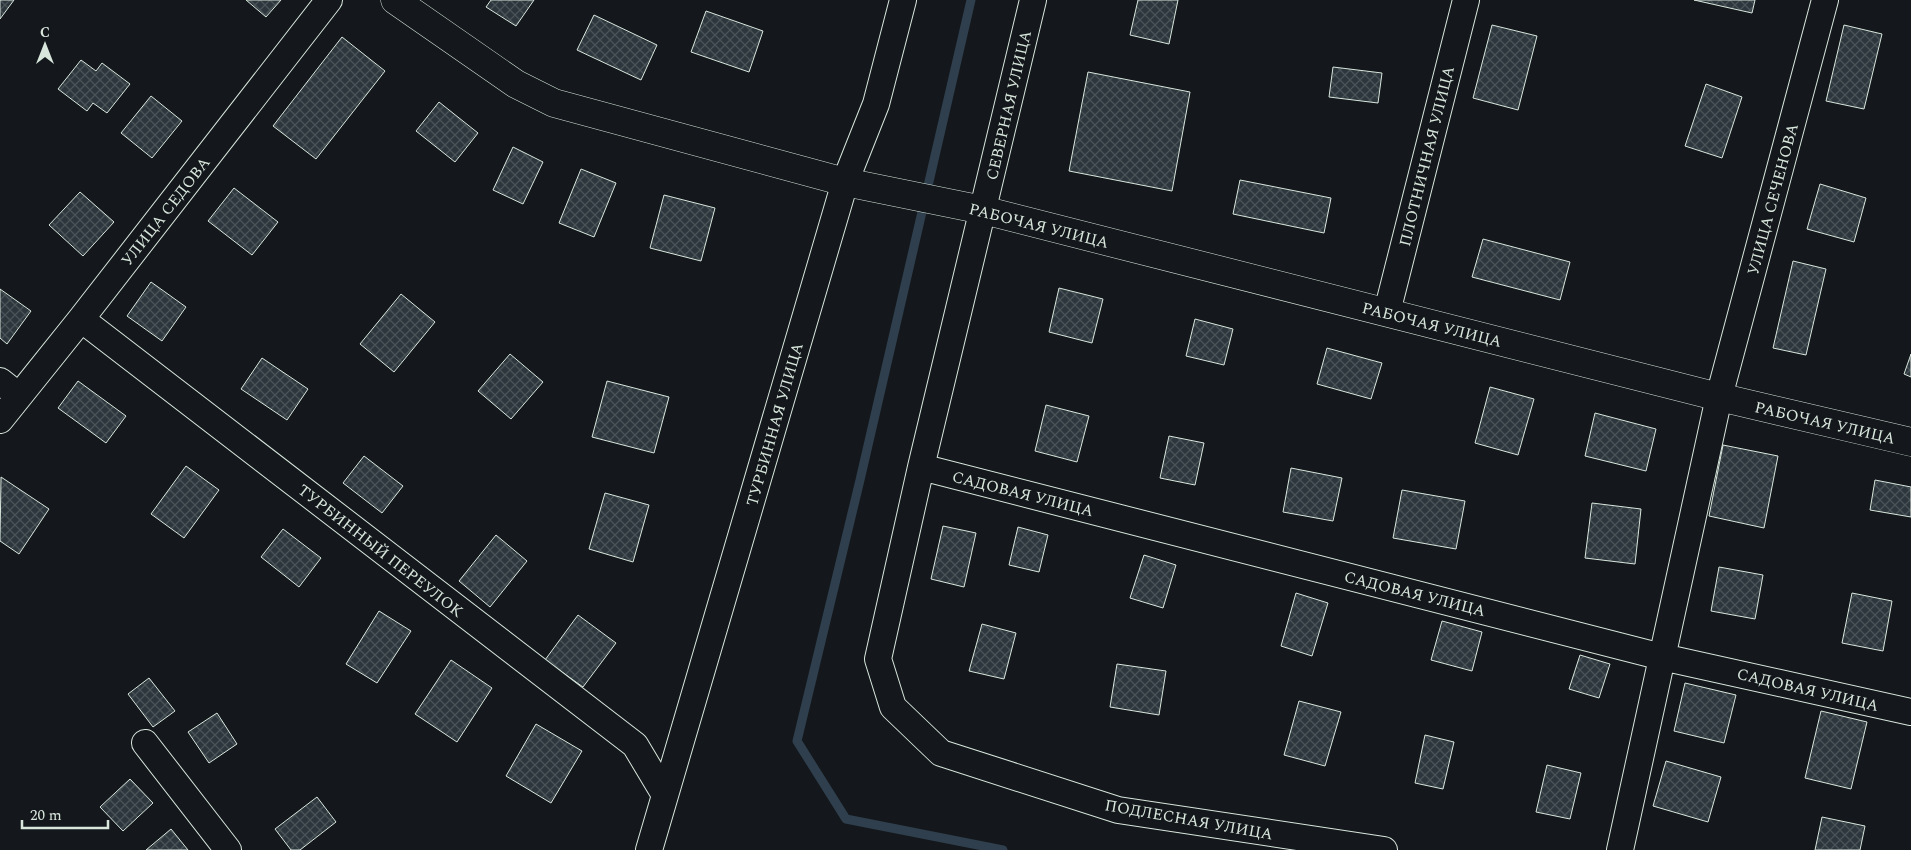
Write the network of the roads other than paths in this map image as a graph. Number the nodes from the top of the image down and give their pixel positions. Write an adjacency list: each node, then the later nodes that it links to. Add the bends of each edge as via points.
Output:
1 (329, 0): 10 (street, УЛИЦА СЕДОВА)
2 (394, 0): 7 (street, РАБОЧАЯ УЛИЦА, via 516,84 554,103)
3 (903, 0): 7 (street, ТУРБИННАЯ УЛИЦА, via 876,104)
4 (1033, 0): 8 (street, СЕВЕРНАЯ УЛИЦА)
5 (1466, 0): 9 (street, ПЛОТНИЧНАЯ УЛИЦА)
6 (1825, 0): 12 (street, УЛИЦА СЕЧЕНОВА)
7 (845, 182): 8 (street, РАБОЧАЯ УЛИЦА); 20 (street, ТУРБИННАЯ УЛИЦА)
8 (983, 210): 9 (street, РАБОЧАЯ УЛИЦА); 15 (street, СЕВЕРНАЯ УЛИЦА)
9 (1387, 312): 12 (street, РАБОЧАЯ УЛИЦА)
10 (81, 319): 11 (street, УЛИЦА СЕДОВА); 20 (street, ТУРБИННЫЙ ПЕРЕУЛОК, via 635,745)
11 (9, 388): 13 (street, УЛИЦА СЕДОВА)
12 (1719, 398): 14 (street, РАБОЧАЯ УЛИЦА); 16 (street, УЛИЦА СЕЧЕНОВА)
13 (0, 420)
14 (1911, 442)
15 (921, 467): 16 (street, САДОВАЯ УЛИЦА); 19 (street, СЕВЕРНАЯ УЛИЦА, via 878,658 893,708)
16 (1662, 657): 17 (street, САДОВАЯ УЛИЦА); 24 (street, УЛИЦА СЕЧЕНОВА)
17 (1911, 712)
18 (146, 742): 21 (street)
19 (941, 753): 23 (street, ПОДЛЕСНАЯ УЛИЦА, via 1118,810)
20 (665, 795): 22 (street, ТУРБИННАЯ УЛИЦА)
21 (228, 850)
22 (649, 850)
23 (1384, 850)
24 (1620, 850)

